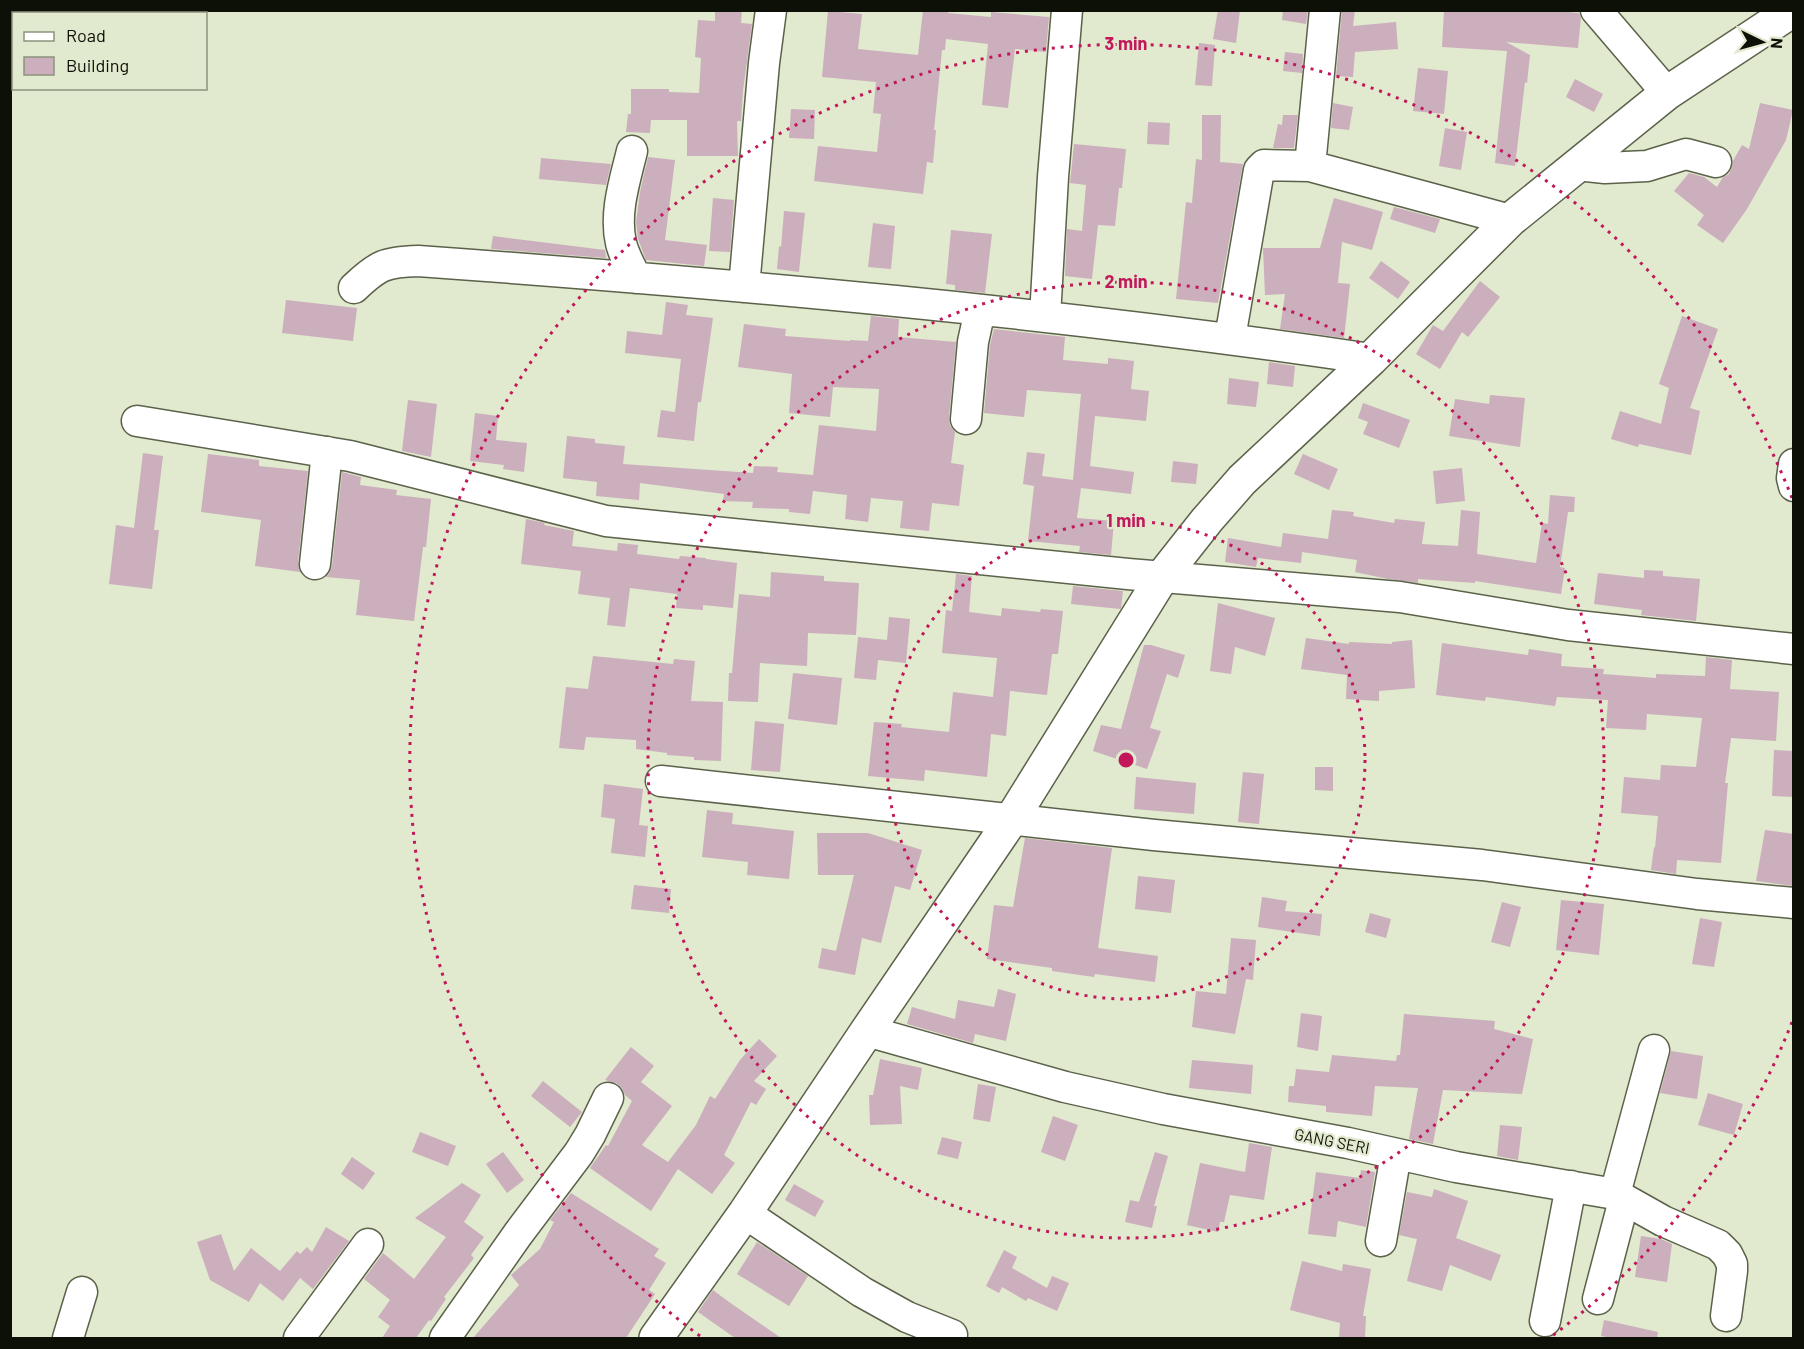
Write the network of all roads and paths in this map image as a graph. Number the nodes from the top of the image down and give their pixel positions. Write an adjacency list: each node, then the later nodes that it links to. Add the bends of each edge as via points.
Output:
1 (771, 10): 13 (street)
2 (1067, 10): 16 (street)
3 (1325, 10): 10 (street)
4 (1596, 10): 6 (street)
5 (1793, 10): 6 (main road)
6 (1667, 93): 9 (main road)
7 (632, 151): 12 (street, via 619,225 621,244)
8 (1716, 162): 9 (street, via 1686,154 1647,166)
9 (1577, 165): 11 (main road)
10 (1310, 166): 11 (street); 17 (street, via 1261,167)
11 (1510, 220): 18 (main road)
12 (636, 278): 13 (street); 14 (street, via 399,261 373,270)
13 (744, 286): 15 (street)
14 (354, 288)
15 (980, 310): 16 (street); 19 (street)
16 (1045, 316): 17 (street)
17 (1230, 338): 18 (street)
18 (1371, 359): 25 (main road, via 1242,480)
19 (966, 418)
20 (137, 421): 21 (street)
21 (327, 452): 24 (street); 25 (street, via 606,521)
22 (1794, 464): 23 (street)
23 (1794, 486)
24 (315, 564)
25 (1162, 577): 26 (street, via 1400,597 1568,625); 28 (main road)
26 (1794, 649)
27 (661, 780): 28 (street)
28 (1011, 820): 29 (street, via 1482,865); 30 (main road)
29 (1794, 903)
30 (867, 1031): 33 (street, GANG SERI, via 1065,1087); 36 (main road)
31 (1654, 1050): 35 (street)
32 (608, 1098): 46 (street, via 579,1153)
33 (1396, 1154): 34 (street, GANG SERI); 37 (street)
34 (1570, 1186): 35 (street, GANG SERI); 42 (street)
35 (1619, 1197): 40 (street); 41 (street, GANG SERI, via 1718,1245 1727,1254 1732,1271)
36 (745, 1213): 43 (street, via 862,1292 907,1317); 47 (main road)
37 (1382, 1241)
38 (368, 1244): 45 (street)
39 (82, 1292): 44 (street)
40 (1598, 1299)
41 (1726, 1316)
42 (1545, 1321)
43 (952, 1335)
44 (68, 1338)
45 (299, 1338)
46 (445, 1338)
47 (656, 1338)

